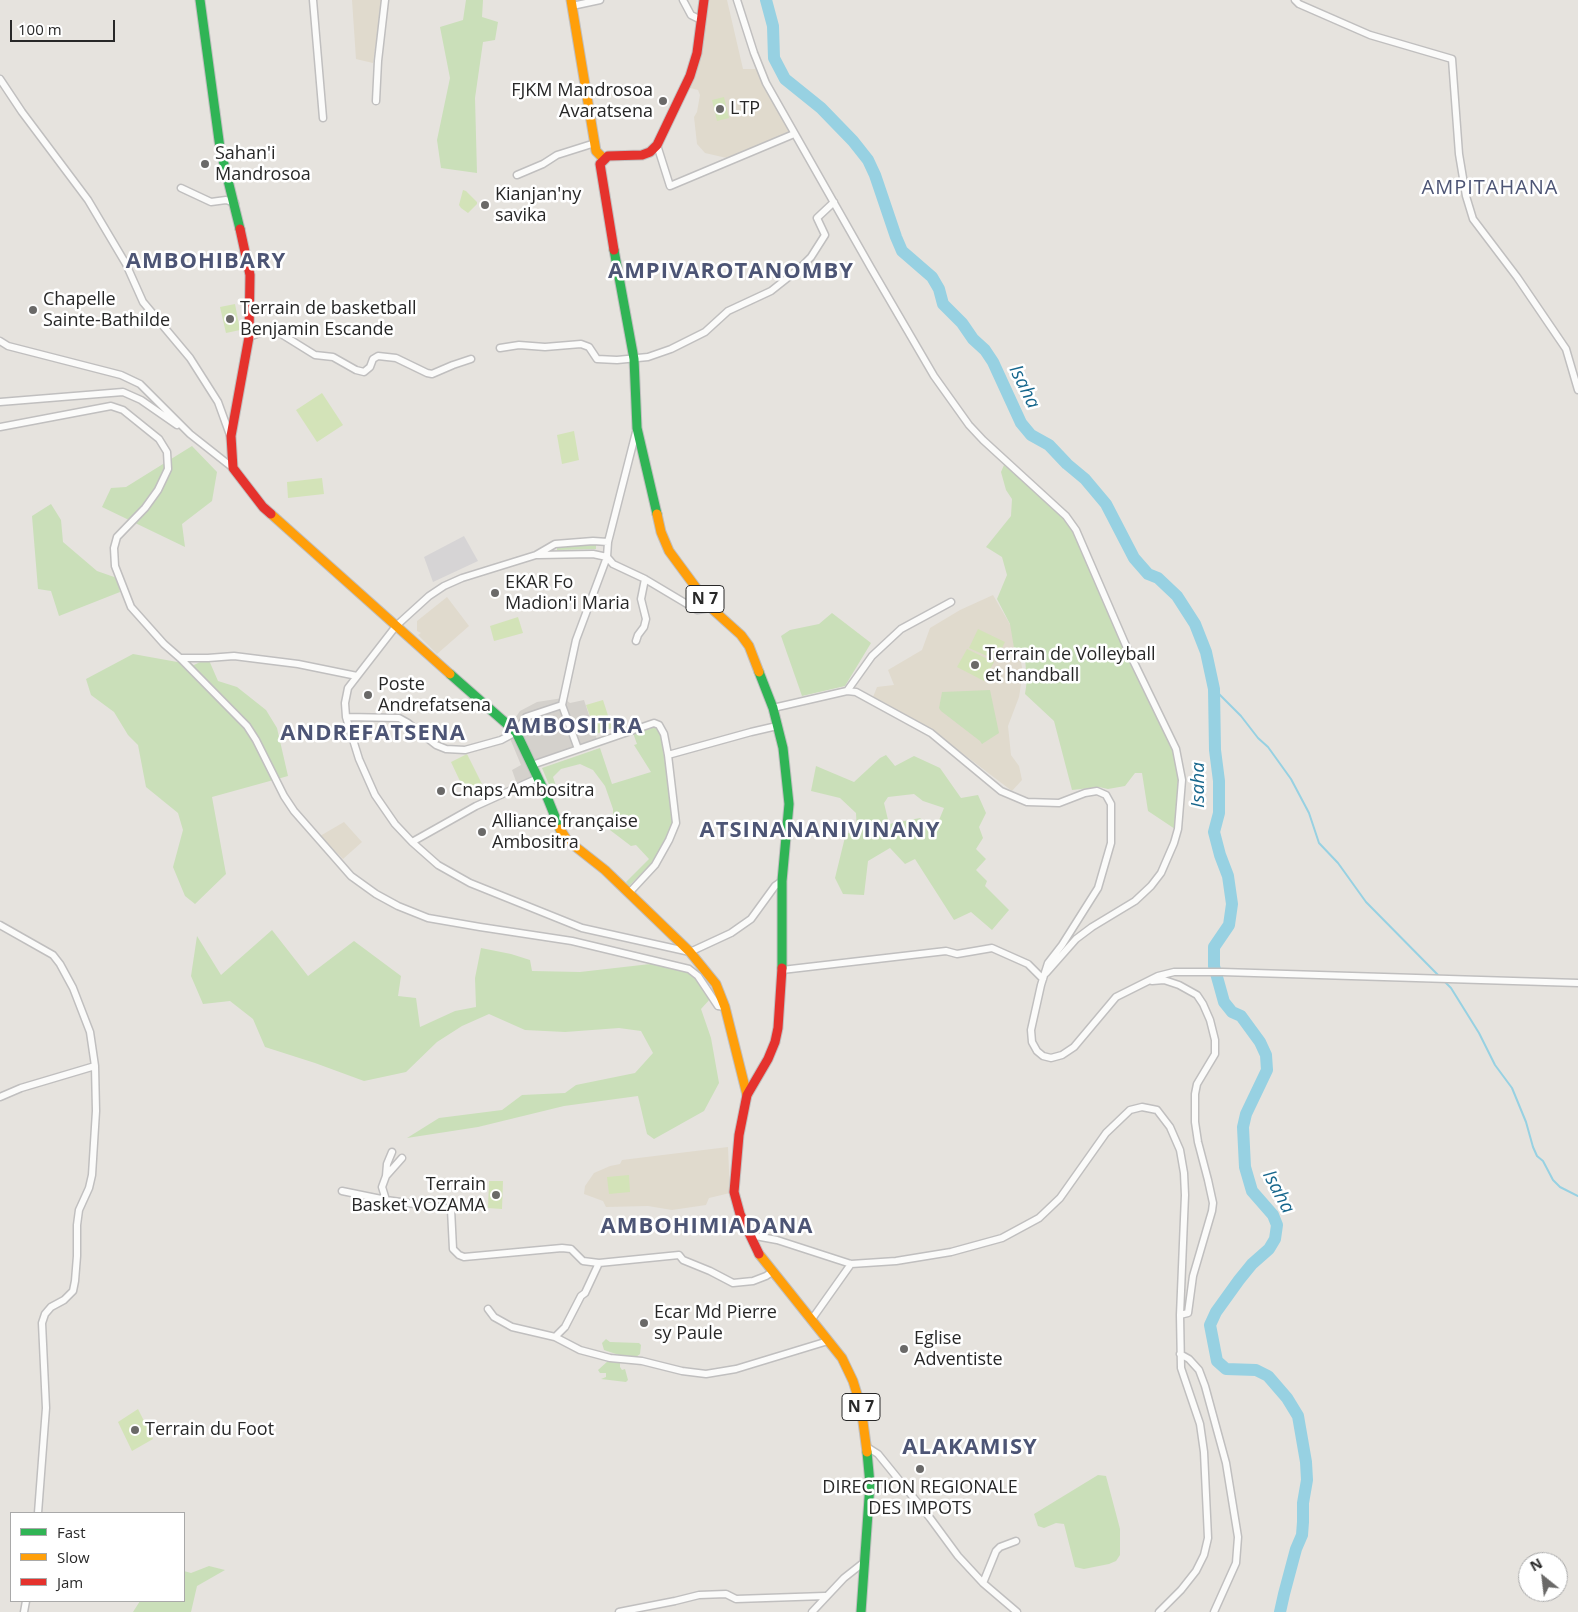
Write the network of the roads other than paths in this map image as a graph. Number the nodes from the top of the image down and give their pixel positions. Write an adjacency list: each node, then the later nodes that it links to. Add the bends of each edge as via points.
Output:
1 (200, 0): 21 (main road, via 220,148)
2 (313, 0): 13 (street)
3 (385, 0): 12 (street)
4 (600, 0): 9 (street)
5 (683, 0): 10 (street, via 692,15)
6 (704, 0): 10 (main road)
7 (737, 0): 14 (street, via 766,82)
8 (1295, 0): 27 (street, via 1370,35 1452,59 1459,154 1473,220 1566,349)
9 (571, 3): 15 (main road)
10 (701, 20): 16 (main road, via 690,76)
11 (0, 79): 32 (street, via 88,200 126,264 143,302 190,358 218,402)
12 (376, 101)
13 (322, 118)
14 (794, 134): 16 (street, via 670,186); 20 (street)
15 (594, 143): 17 (main road, via 596,151); 18 (street, via 556,155)
16 (657, 144): 17 (main road, via 642,155 608,156)
17 (604, 159): 26 (main road, N 7, via 600,164)
18 (516, 175)
19 (181, 188): 21 (street, via 211,202 226,200)
20 (834, 202): 26 (street, via 817,218 825,234 810,257 772,291 728,311 705,332 686,342); 60 (street, via 934,376 969,424 1002,459 1066,516 1076,530 1127,648 1176,749 1182,780 1178,829 1162,873 1135,901 1076,940)
21 (235, 203): 22 (main road, via 250,275)
22 (248, 337): 25 (street, via 262,332 278,332 315,355 332,356 364,372 378,356 396,358 432,374); 32 (main road)
23 (0, 341): 31 (street, via 8,346 121,375 140,384)
24 (500, 348): 26 (street, via 581,344 589,347 597,359)
25 (471, 359)
26 (634, 359): 30 (main road, N 7)
27 (1578, 390)
28 (0, 402): 31 (street, via 123,392 141,400)
29 (0, 427): 42 (street, via 111,406 123,410 159,439 168,452 168,469 145,508 117,537 115,566 131,607)
30 (637, 428): 34 (street); 39 (main road, N 7, via 661,532 669,552)
31 (190, 434): 33 (street)
32 (231, 436): 33 (main road)
33 (234, 468): 40 (main road, via 263,507)
34 (608, 542): 35 (street, via 555,544); 36 (street)
35 (536, 555): 36 (street, via 593,554); 40 (street, via 444,586)
36 (607, 557): 37 (street, via 613,564); 45 (street, via 576,640)
37 (645, 579): 39 (street, via 697,610); 41 (street, via 641,599 646,619)
38 (951, 602): 44 (street, via 901,629 872,656)
39 (711, 608): 46 (main road, N 7, via 749,646)
40 (396, 626): 43 (street); 49 (main road)
41 (636, 641)
42 (180, 658): 43 (street, via 234,656); 63 (street, via 247,726 294,811 350,876 376,894 428,918 572,941 689,969 698,976 718,1006)
43 (357, 676): 47 (street, via 348,688)
44 (847, 691): 46 (street); 60 (street, via 856,692 931,733 1001,791 1027,802 1059,803 1097,791 1106,795 1111,804 1111,842 1098,888 1048,963)
45 (562, 705): 49 (street, via 526,717); 50 (street)
46 (773, 708): 48 (main road, N 7)
47 (346, 717): 49 (street, via 399,718 446,749 466,750); 54 (street, via 359,759 376,795 394,824)
48 (778, 726): 51 (street); 55 (main road, N 7, via 789,804)
49 (516, 732): 52 (main road)
50 (578, 749): 51 (street, via 654,723 664,734); 52 (street)
51 (668, 756): 56 (street, via 676,823 655,865)
52 (532, 765): 53 (main road)
53 (538, 778): 54 (street, via 476,806); 56 (main road, via 567,840)
54 (412, 842): 58 (street, via 438,865 470,884 582,928)
55 (782, 881): 58 (street, via 751,919); 59 (main road, N 7)
56 (629, 893): 58 (main road)
57 (0, 925): 64 (street, via 53,955 60,964 90,1032)
58 (690, 952): 63 (main road, via 716,984)
59 (782, 970): 60 (street, via 992,948 1028,964); 65 (main road, N 7, via 776,1042)
60 (1044, 976): 61 (street, via 1032,1042 1037,1051 1051,1058 1074,1047 1116,998)
61 (1148, 981): 62 (street, via 1174,972 1222,972); 77 (street, via 1164,980 1197,995 1210,1020 1215,1040 1215,1054 1197,1084 1195,1094 1197,1136 1213,1203 1212,1211 1193,1276 1188,1312)
62 (1578, 983)
63 (725, 1007): 65 (main road)
64 (95, 1066): 66 (street); 83 (street, via 92,1175 79,1210 75,1282 73,1291 51,1307 42,1323 46,1408)
65 (747, 1095): 72 (main road, N 7, via 739,1135 734,1192)
66 (0, 1097)
67 (392, 1152): 69 (street)
68 (402, 1158): 69 (street)
69 (386, 1176): 71 (street, via 382,1187)
70 (342, 1191): 71 (street)
71 (386, 1200): 73 (street, via 451,1209 453,1249 464,1257 562,1248 571,1249 582,1261)
72 (750, 1235): 74 (street, via 777,1240); 75 (main road, N 7)
73 (600, 1263): 75 (street, via 679,1255 683,1260 733,1283 753,1281); 79 (street, via 565,1326)
74 (851, 1264): 77 (street, via 896,1262 951,1252 1008,1235 1039,1218 1060,1198 1106,1133 1130,1110 1142,1107 1156,1110 1170,1127 1180,1150 1185,1196); 78 (street)
75 (772, 1272): 78 (main road, N 7)
76 (488, 1309): 79 (street, via 494,1317 512,1327)
77 (1180, 1315): 81 (street)
78 (812, 1319): 80 (main road, N 7)
79 (555, 1337): 80 (street, via 580,1350 610,1358 706,1374 736,1369)
80 (828, 1341): 82 (main road, N 7, via 842,1358 853,1381)
81 (1180, 1354): 92 (street, via 1181,1368 1200,1424 1208,1538 1196,1571); 93 (street, via 1199,1370 1205,1386 1226,1463 1238,1537 1236,1563)
82 (867, 1447): 85 (main road, N 7, via 870,1484); 86 (street, via 878,1454 958,1556)
83 (38, 1512)
84 (1016, 1541): 86 (street, via 996,1551)
85 (863, 1563): 87 (street); 90 (main road, N 7)
86 (983, 1582): 91 (street)
87 (825, 1596): 88 (street, via 736,1599 726,1594 699,1595); 89 (street)
88 (619, 1612)
89 (812, 1612)
90 (860, 1612)
91 (1017, 1612)
92 (1158, 1612)
93 (1214, 1612)

